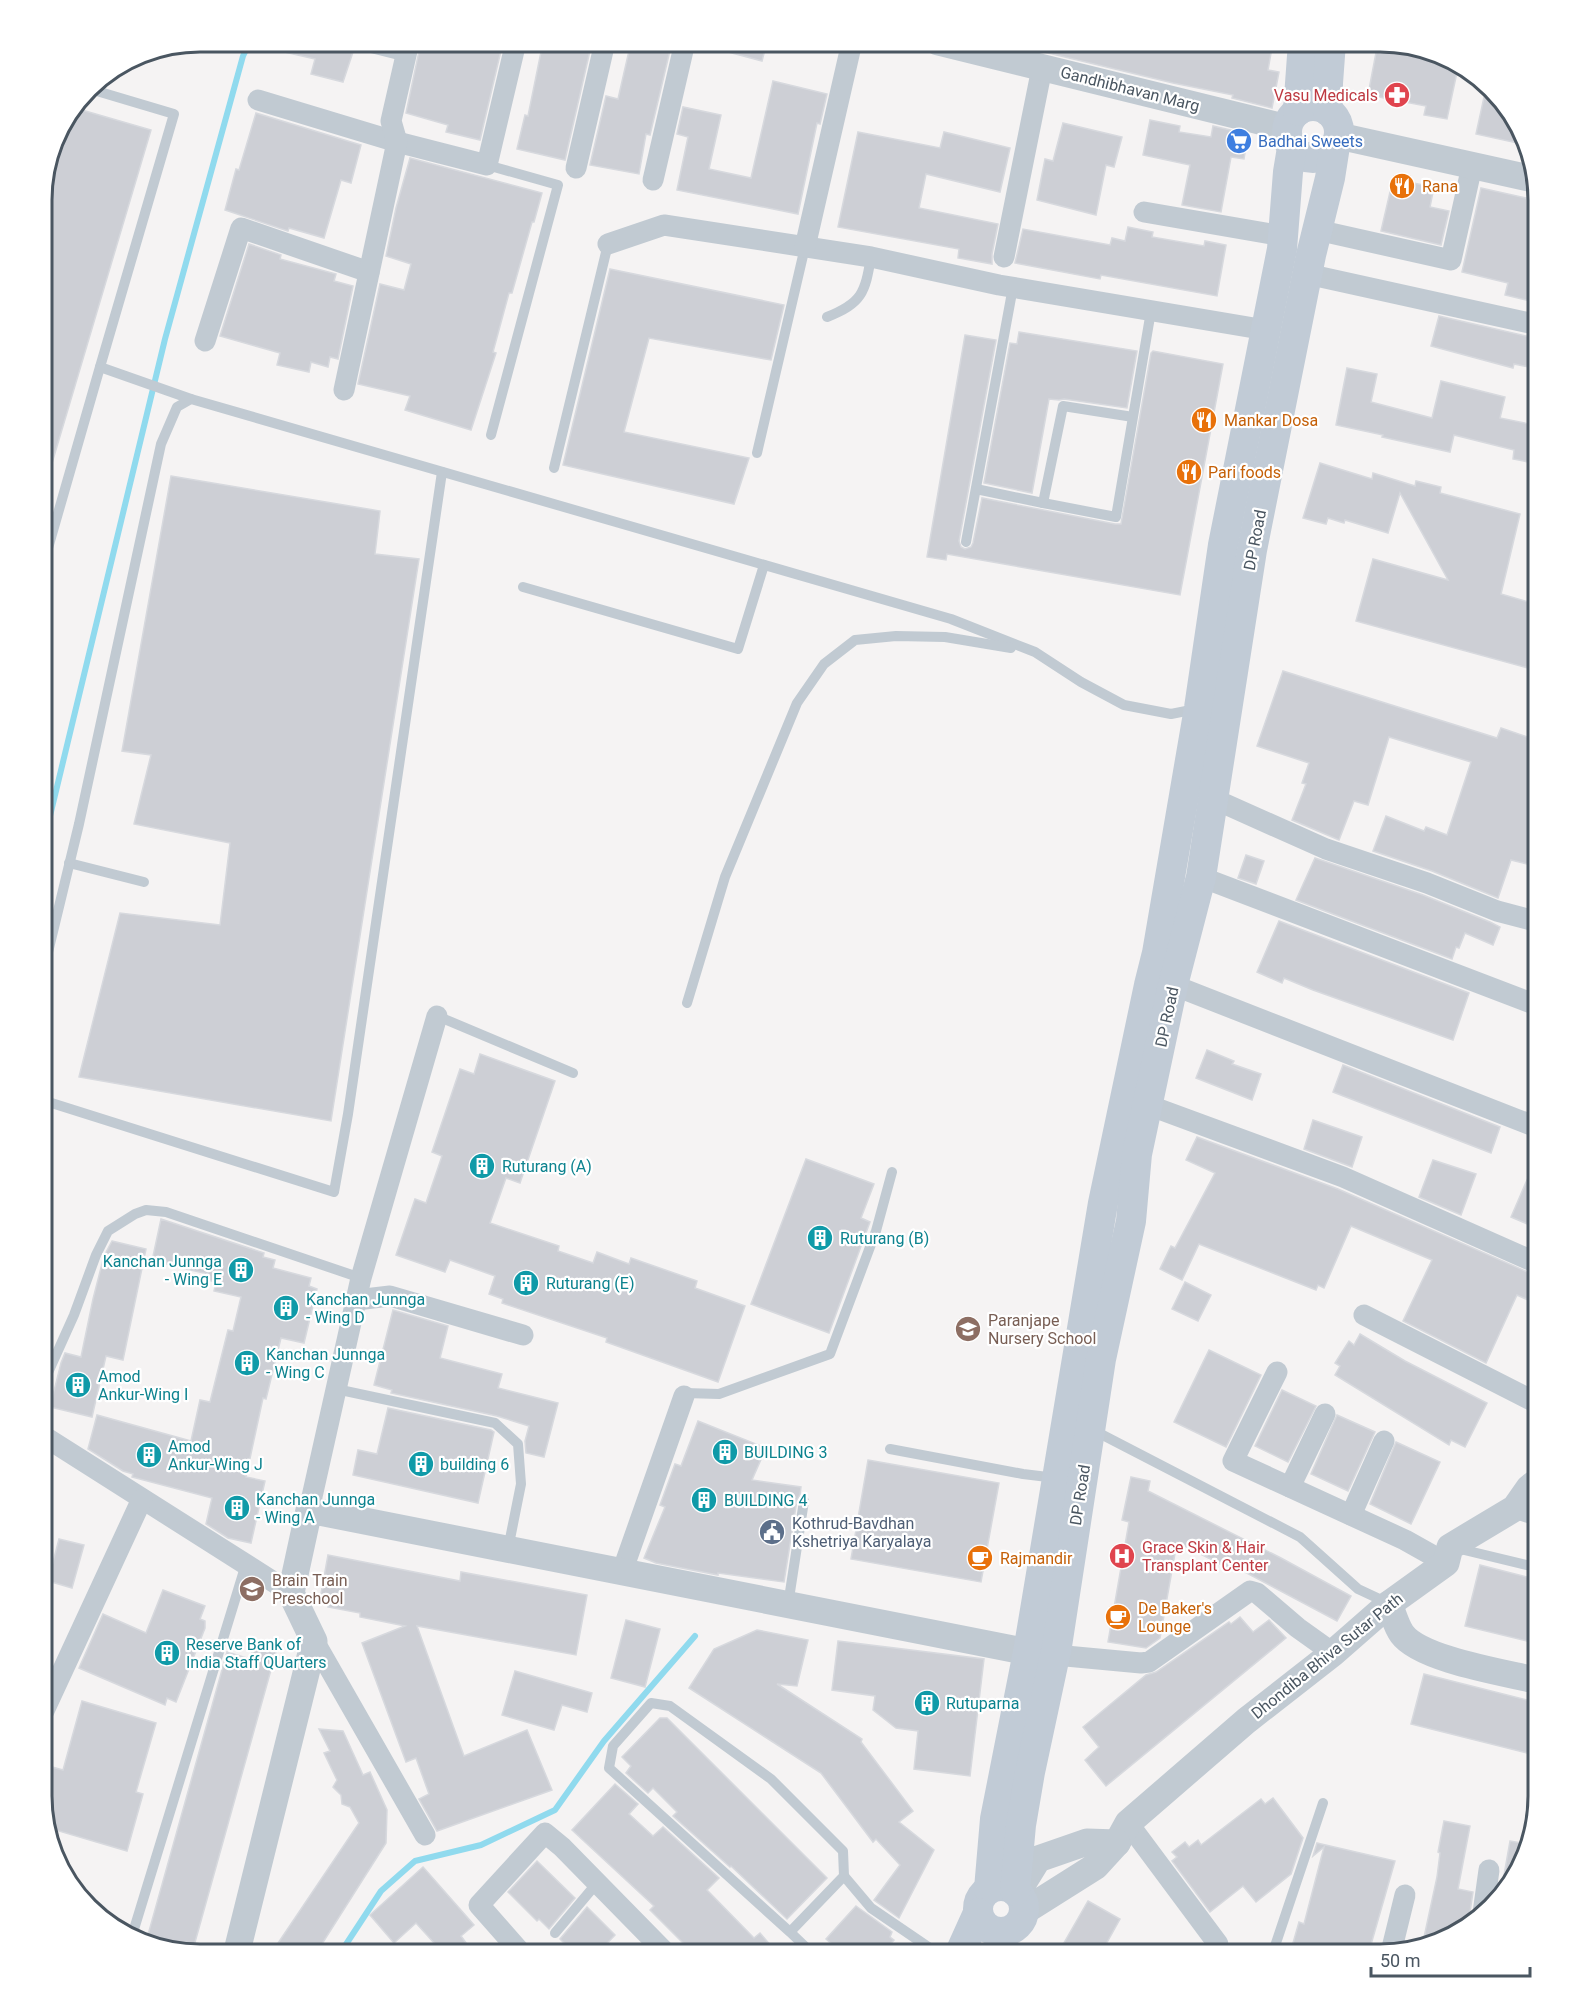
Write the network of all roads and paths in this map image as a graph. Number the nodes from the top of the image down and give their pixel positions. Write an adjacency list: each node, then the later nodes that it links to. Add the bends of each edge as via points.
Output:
1 (407, 53): 14 (street, via 391,121)
2 (513, 53): 15 (street)
3 (602, 53): 17 (street)
4 (682, 53): 19 (street)
5 (849, 53): 24 (street)
6 (982, 53): 9 (street, Gandhibhavan Marg)
7 (1302, 53): 12 (main road, DP Road)
8 (1330, 53): 13 (main road, DP Road, via 1328,82)
9 (1042, 68): 12 (street, Gandhibhavan Marg); 26 (street)
10 (100, 92): 35 (lane, via 174,114)
11 (258, 100): 14 (street)
12 (1292, 129): 13 (main road, via 1308,107 1317,106); 13 (main road, via 1300,155 1309,158 1328,154); 22 (main road, DP Road)
13 (1334, 131): 16 (street); 21 (main road, DP Road)
14 (397, 142): 15 (street); 27 (street)
15 (487, 165): 39 (lane, via 558,185)
16 (1472, 165): 18 (street); 21 (street, via 1451,260)
17 (576, 168)
18 (1527, 178)
19 (652, 180)
20 (1144, 212): 22 (street)
21 (1317, 230): 28 (main road, DP Road)
22 (1283, 236): 33 (main road, DP Road)
23 (608, 244): 24 (street, via 664,225); 41 (lane)
24 (805, 247): 25 (street); 40 (lane)
25 (871, 257): 29 (street); 31 (lane, via 857,302)
26 (1004, 257)
27 (369, 272): 34 (street, via 241,228); 36 (street)
28 (1307, 274): 32 (street); 51 (main road, DP Road, via 1252,550)
29 (1013, 287): 30 (street); 43 (lane)
30 (1151, 311): 33 (street); 38 (lane)
31 (827, 317)
32 (1528, 323)
33 (1266, 330): 50 (main road, DP Road, via 1222,545)
34 (205, 341)
35 (100, 367): 37 (lane); 45 (lane)
36 (344, 390)
37 (191, 399): 42 (lane); 52 (lane, via 177,407 161,444)
38 (1133, 417): 44 (lane, via 1063,406); 44 (lane, via 1116,517)
39 (491, 435)
40 (757, 453)
41 (554, 468)
42 (442, 472): 47 (lane); 62 (lane, via 334,1192)
43 (976, 489): 44 (lane); 46 (lane)
44 (1043, 503)
45 (53, 531)
46 (966, 543)
47 (764, 565): 48 (lane, via 738,649); 49 (lane, via 951,619)
48 (523, 587)
49 (1035, 652): 50 (lane, via 1124,705 1171,714); 59 (lane, via 945,637 896,636 855,640 824,664 797,703 725,877)
50 (1199, 708): 81 (main road, DP Road, via 1158,953 1103,1203)
51 (1214, 799): 53 (main road, DP Road); 55 (street, via 1326,849)
52 (69, 863): 54 (lane); 56 (lane)
53 (1201, 877): 57 (main road, DP Road); 58 (street)
54 (144, 882)
55 (1528, 919)
56 (53, 933)
57 (1173, 985): 63 (main road, DP Road); 64 (street)
58 (1528, 1002)
59 (687, 1003)
60 (437, 1016): 61 (lane); 67 (street)
61 (573, 1073)
62 (52, 1103)
63 (1148, 1105): 66 (street, via 1343,1177); 77 (main road, DP Road, via 1137,1154 1131,1221)
64 (1528, 1124)
65 (892, 1172): 74 (lane, via 876,1231 830,1354 719,1394)
66 (1528, 1259)
67 (361, 1278): 68 (street); 71 (lane, via 166,1212 146,1210 108,1231)
68 (356, 1300): 70 (street, via 390,1296); 73 (street)
69 (1364, 1315): 75 (street)
70 (523, 1335)
71 (52, 1363)
72 (1277, 1372): 82 (street, via 1233,1461)
73 (336, 1389): 85 (street); 88 (lane, via 495,1423 518,1444 521,1484)
74 (684, 1396): 92 (street)
75 (1528, 1398)
76 (1325, 1414): 82 (street)
77 (1090, 1428): 94 (lane, via 1300,1537 1358,1589); 98 (main road, DP Road)
78 (1384, 1441): 87 (street)
79 (52, 1442): 83 (street)
80 (890, 1449): 81 (lane)
81 (1056, 1478): 98 (main road, DP Road)
82 (1290, 1487): 87 (street)
83 (142, 1499): 90 (street); 99 (street)
84 (804, 1501): 95 (lane)
85 (309, 1510): 88 (street); 93 (street)
86 (1527, 1512): 89 (street, Dhondiba Bhiva Sutar Path)
87 (1350, 1515): 89 (street)
88 (508, 1550): 92 (street)
89 (1448, 1555): 91 (lane); 94 (street, Dhondiba Bhiva Sutar Path)
90 (246, 1564): 93 (street); 110 (lane)
91 (1528, 1566)
92 (622, 1572): 95 (street)
93 (291, 1593): 96 (street)
94 (1389, 1604): 97 (street, Dhondiba Bhiva Sutar Path); 100 (street, via 1402,1634 1419,1648 1440,1657)
95 (788, 1605): 98 (street)
96 (314, 1641): 103 (street); 113 (street)
97 (1333, 1653): 98 (street, via 1257,1593 1250,1592 1149,1662); 102 (street, Dhondiba Bhiva Sutar Path, via 1246,1721)
98 (1041, 1654): 109 (main road, DP Road, via 995,1819)
99 (52, 1675)
100 (1528, 1678)
101 (1323, 1803): 121 (lane)
102 (1123, 1833): 109 (street, Dhondiba Bhiva Sutar Path, via 1096,1866); 109 (street, via 1038,1859); 120 (street)
103 (424, 1835)
104 (1489, 1870): 108 (street)
105 (844, 1876): 111 (lane); 111 (lane, via 843,1851 771,1779 670,1706 651,1703 613,1746 609,1768); 117 (lane, via 871,1908)
106 (597, 1883): 112 (lane); 114 (street, via 545,1833 479,1905); 115 (street)
107 (1405, 1895): 122 (street)
108 (1485, 1901)
109 (1006, 1904): 118 (main road); 119 (main road)
110 (134, 1929)
111 (790, 1932): 116 (lane)
112 (555, 1933)
113 (240, 1944)
114 (513, 1944)
115 (657, 1944)
116 (803, 1944)
117 (924, 1944)
118 (969, 1944)
119 (997, 1944)
120 (1218, 1944)
121 (1276, 1944)
122 (1393, 1944)

